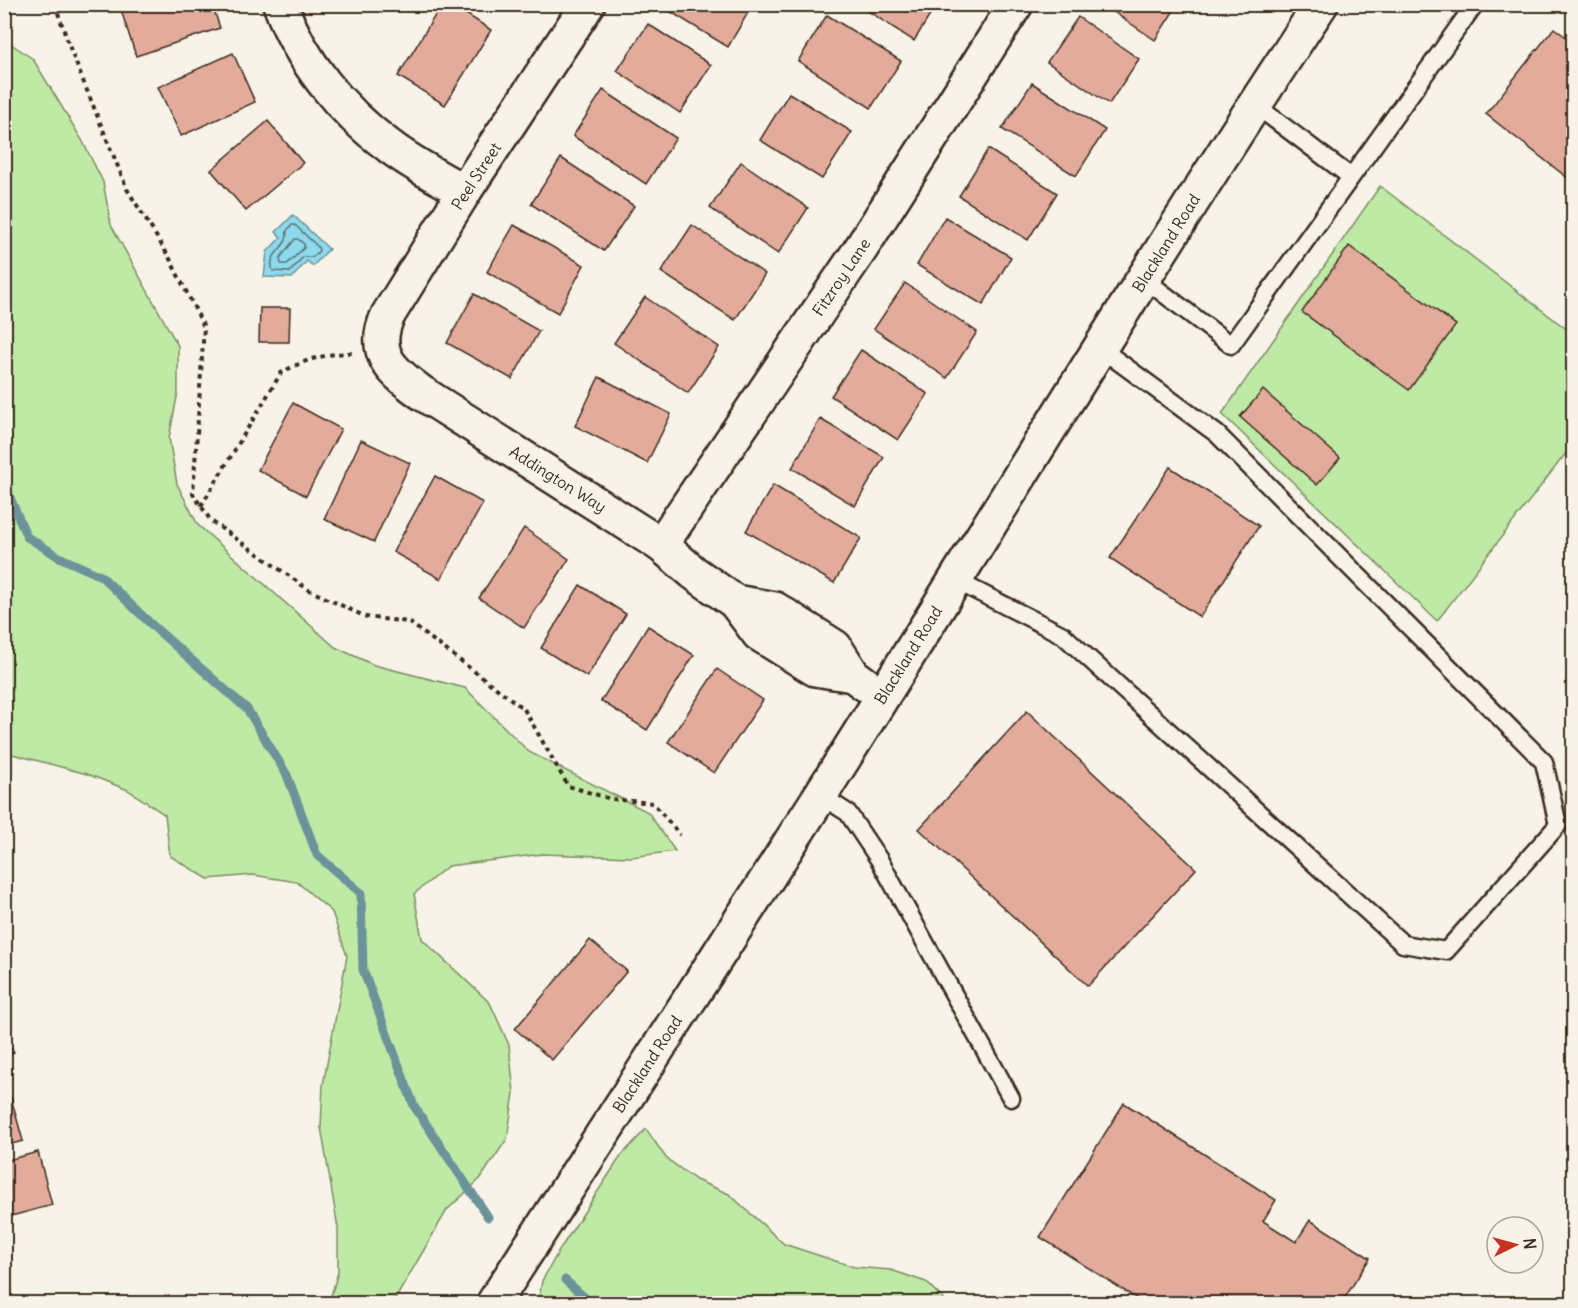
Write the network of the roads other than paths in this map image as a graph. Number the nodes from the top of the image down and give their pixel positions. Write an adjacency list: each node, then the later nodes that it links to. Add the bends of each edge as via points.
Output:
1 (280, 4): 8 (street, via 293,35 343,106 389,146)
2 (588, 4): 8 (street, Peel Street)
3 (1016, 4): 12 (street, Fitzroy Lane, via 862,247)
4 (1321, 4): 6 (street, Blackland Road)
5 (1475, 4): 7 (lane)
6 (1254, 104): 7 (lane); 9 (street, Blackland Road)
7 (1351, 177): 9 (lane, via 1231,345)
8 (464, 192): 11 (street, Peel Street, via 388,315 381,334)
9 (1143, 279): 10 (street, Blackland Road)
10 (1100, 348): 13 (street, Blackland Road); 13 (lane, via 1217,434 1544,762 1558,825 1446,951 1403,944 1063,635)
11 (383, 354): 12 (street, Addington Way, via 390,367 422,393)
12 (662, 545): 14 (street, Addington Way, via 735,603 759,634 815,669 853,675)
13 (955, 580): 14 (street, Blackland Road)
14 (882, 696): 15 (street, Blackland Road)
15 (820, 795): 16 (lane, via 848,813 880,861); 17 (street, Blackland Road)
16 (1011, 1098)
17 (493, 1304)

